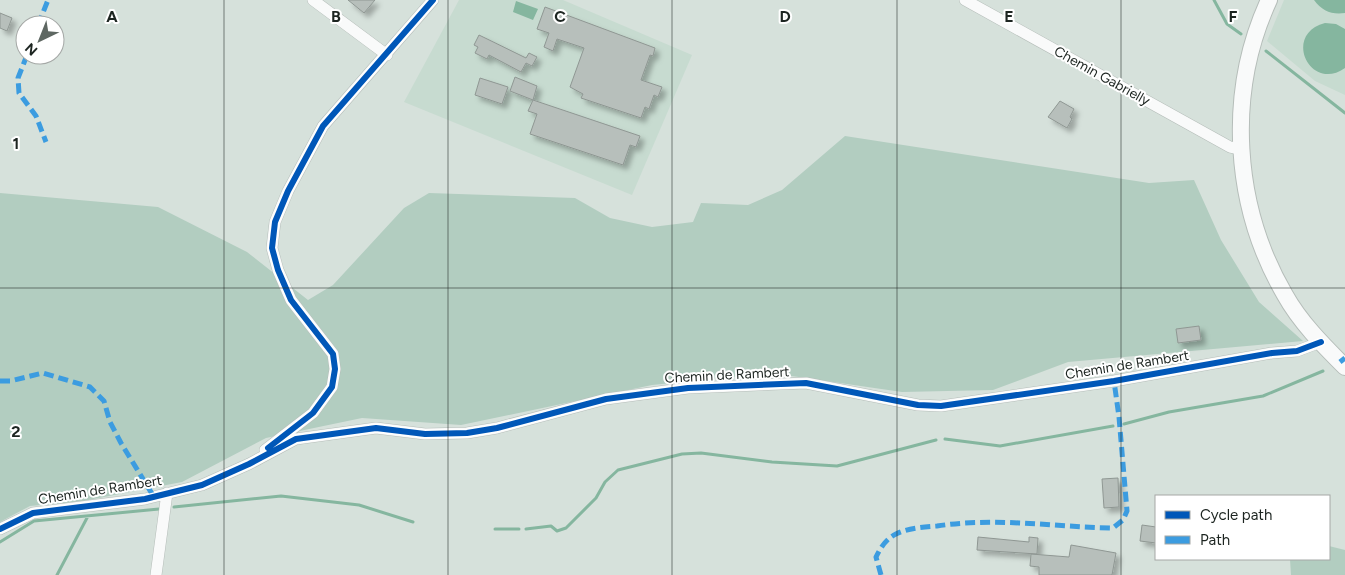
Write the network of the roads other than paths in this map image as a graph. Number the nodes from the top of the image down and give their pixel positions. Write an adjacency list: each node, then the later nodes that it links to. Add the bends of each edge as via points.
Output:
1 (313, 0): 5 (street)
2 (433, 0): 5 (street)
3 (964, 0): 6 (street, Chemin Gabrielly, via 1230,148)
4 (1270, 0): 6 (main road, via 1251,52 1243,95)
5 (387, 55): 9 (street, via 323,126 275,222 272,248 278,270 291,300 333,354 332,387 312,413)
6 (1240, 149): 7 (main road, via 1252,218 1268,261 1285,295)
7 (1321, 342): 8 (main road); 9 (street, Chemin de Rambert, via 1297,351 1272,352 1114,381 942,406 918,405 806,383 688,388 606,399 467,433 426,434 376,428 296,439)
8 (1345, 367)
9 (249, 464): 10 (street, Chemin de Rambert, via 202,484)
10 (167, 493): 11 (street, Chemin de Rambert, via 145,499 33,513); 12 (street)
11 (0, 529)
12 (156, 575)

